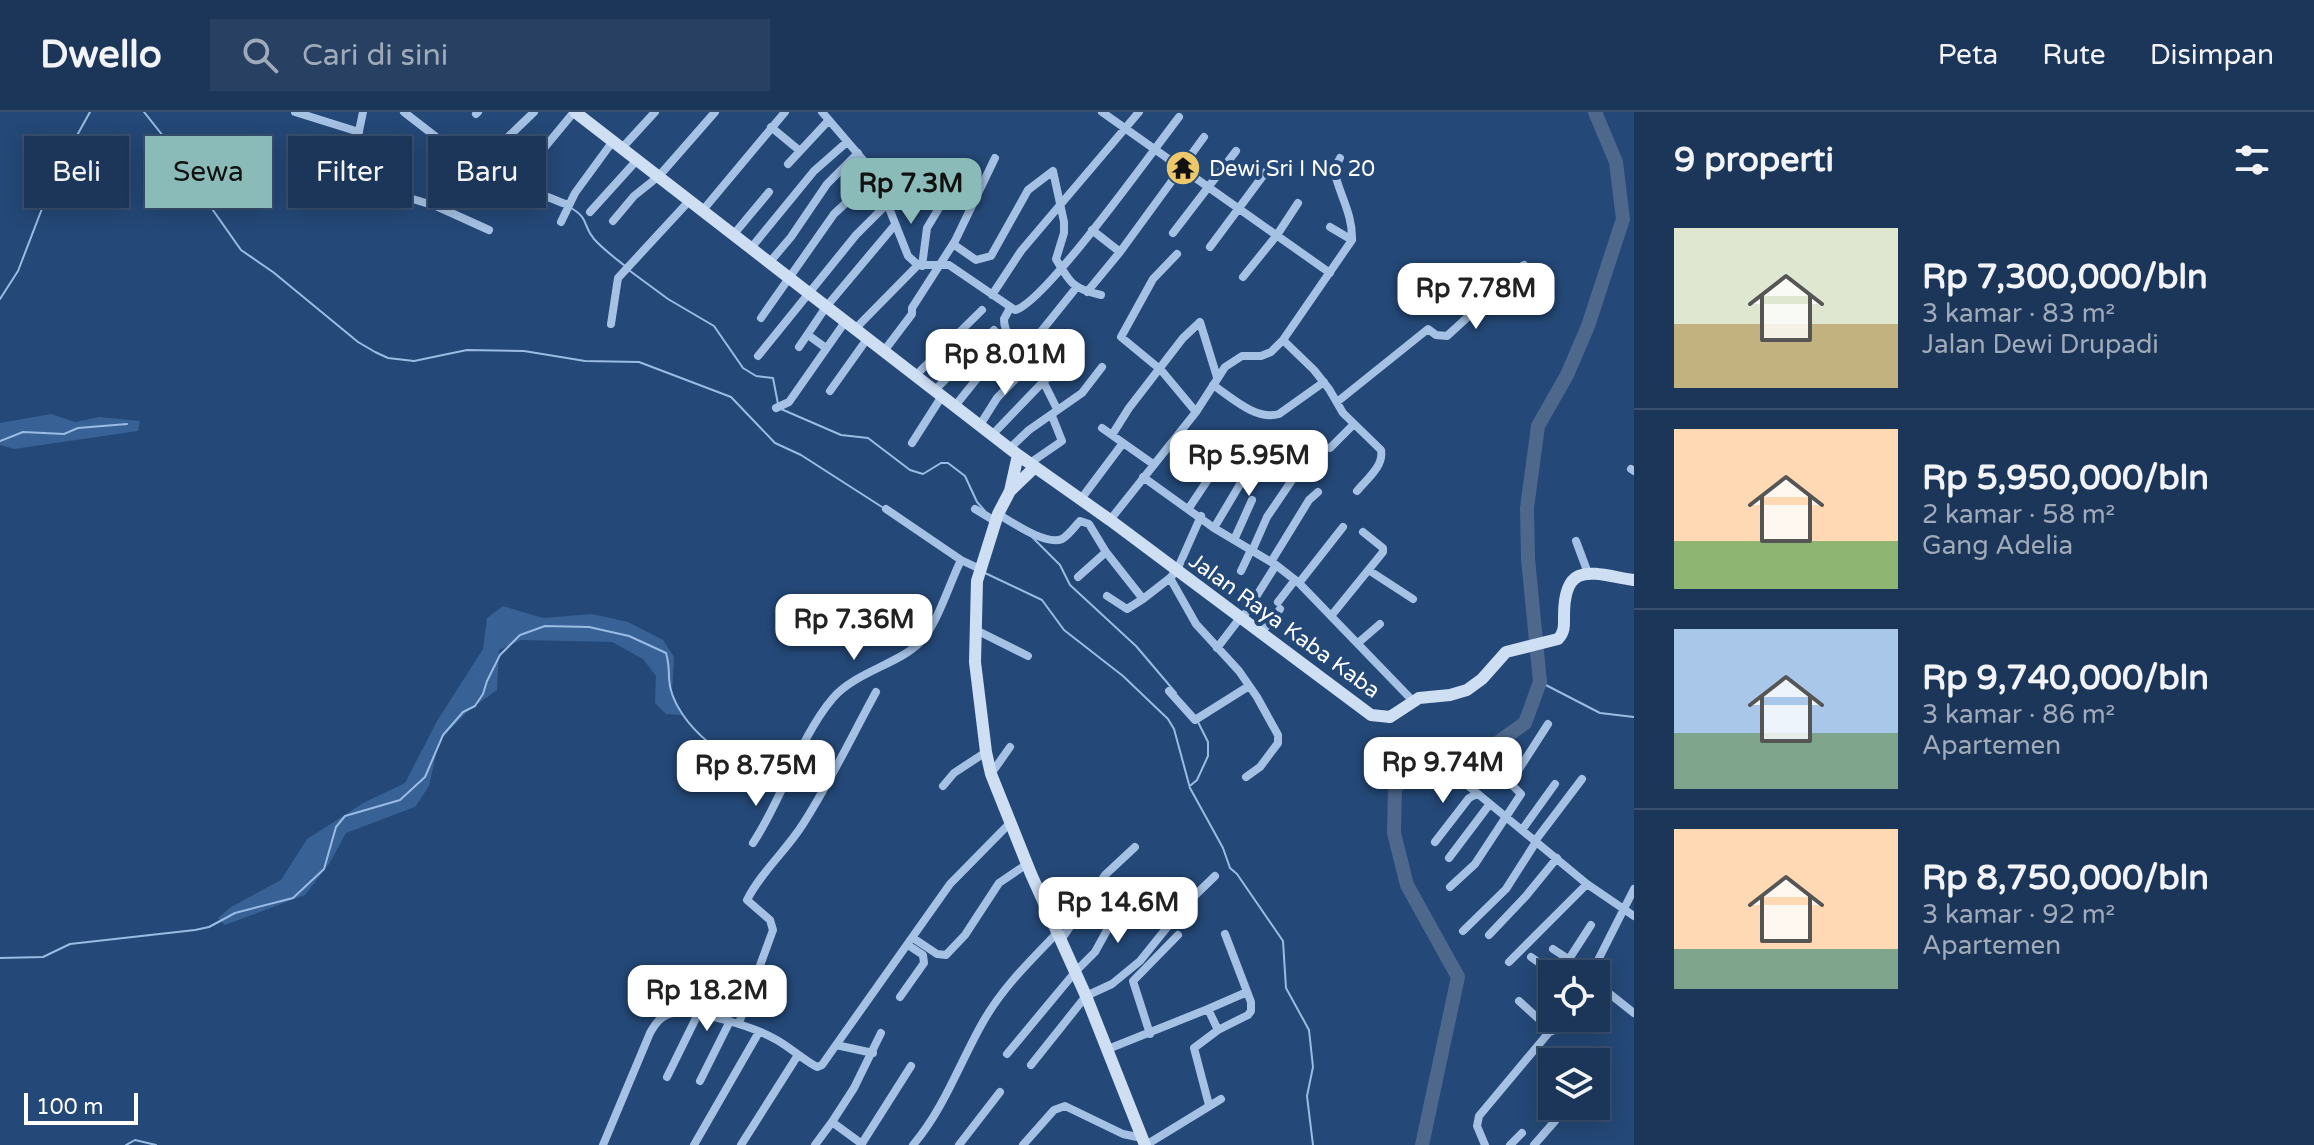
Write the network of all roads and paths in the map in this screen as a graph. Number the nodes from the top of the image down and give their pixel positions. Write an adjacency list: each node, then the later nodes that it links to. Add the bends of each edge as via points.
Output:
1 (295, 112): 11 (street)
2 (363, 112): 17 (street)
3 (534, 112): 19 (street)
4 (574, 112): 22 (street, Jalan Raya Kaba Kaba); 23 (street)
5 (655, 112): 22 (street)
6 (715, 112): 35 (street)
7 (785, 112): 15 (street)
8 (822, 112): 14 (street)
9 (1102, 112): 16 (street)
10 (1139, 112): 16 (street)
11 (310, 114): 17 (street)
12 (411, 114): 18 (street)
13 (1179, 117): 24 (street)
14 (829, 120): 21 (street); 25 (street)
15 (771, 127): 25 (street); 48 (street)
16 (1126, 129): 24 (street); 45 (street)
17 (359, 132): 43 (street, via 353,178)
18 (437, 136)
19 (509, 136)
20 (1204, 137): 32 (street)
21 (847, 142): 27 (street); 62 (street, via 814,171)
22 (618, 144): 30 (street, Jalan Raya Kaba Kaba); 44 (street)
23 (546, 146)
24 (1155, 148): 32 (street); 55 (street)
25 (800, 151): 31 (street)
26 (1236, 151): 36 (street)
27 (858, 153): 34 (street); 65 (street, via 827,184)
28 (995, 158): 60 (street)
29 (1340, 158): 59 (street, via 1334,170)
30 (638, 159): 35 (street, Jalan Raya Kaba Kaba); 49 (street)
31 (788, 164)
32 (1182, 168): 36 (street); 63 (street)
33 (1268, 169): 47 (street)
34 (876, 175): 41 (street); 71 (street, via 841,206)
35 (659, 176): 40 (street, Jalan Raya Kaba Kaba); 50 (street)
36 (1210, 187): 47 (street); 56 (street)
37 (769, 192): 57 (street)
38 (546, 195): 44 (street)
39 (945, 198): 67 (street, via 926,231)
40 (690, 200): 48 (street, Jalan Raya Kaba Kaba); 82 (street, via 618,278)
41 (889, 202): 52 (street); 75 (street)
42 (1298, 203): 58 (street)
43 (428, 204)
44 (568, 205): 51 (street)
45 (1062, 206): 60 (street, via 1053,171 1028,190 991,256 976,260); 69 (street, via 1064,233 1056,254); 76 (street, via 1021,251)
46 (440, 208): 54 (street)
47 (1239, 208): 58 (street); 61 (street)
48 (703, 210): 57 (street, Jalan Raya Kaba Kaba)
49 (590, 212)
50 (613, 221)
51 (561, 222)
52 (894, 226): 67 (street, via 908,256); 78 (street)
53 (1330, 227): 59 (street)
54 (489, 230)
55 (1092, 230): 63 (street); 69 (street)
56 (1173, 233)
57 (734, 234): 62 (street, Jalan Raya Kaba Kaba)
58 (1277, 235): 70 (street); 72 (street)
59 (1352, 240): 70 (street)
60 (953, 244): 68 (street)
61 (1210, 247)
62 (751, 248): 65 (street, Jalan Raya Kaba Kaba)
63 (1120, 252): 74 (street)
64 (1177, 254): 96 (street, via 1153,279 1121,337)
65 (769, 263): 71 (street, Jalan Raya Kaba Kaba)
66 (1524, 265): 104 (street, via 1508,274 1447,336 1428,329)
67 (920, 266): 68 (street); 83 (street)
68 (940, 266): 76 (street, via 949,265); 92 (street)
69 (1062, 268): 73 (street); 79 (street, via 1023,308)
70 (1330, 273): 87 (street)
71 (788, 277): 75 (street, Jalan Raya Kaba Kaba); 81 (street)
72 (1243, 277)
73 (1076, 288): 74 (street); 91 (street)
74 (1087, 292): 77 (street)
75 (808, 293): 78 (street, Jalan Raya Kaba Kaba); 93 (street)
76 (992, 295): 79 (street)
77 (1101, 295)
78 (826, 307): 83 (street, Jalan Raya Kaba Kaba); 85 (street)
79 (1010, 308): 88 (street, via 1004,325)
80 (982, 310): 98 (street)
81 (761, 318)
82 (611, 324)
83 (850, 325): 86 (street, Jalan Raya Kaba Kaba); 90 (street)
84 (994, 330): 103 (street)
85 (808, 335): 89 (street); 90 (street)
86 (867, 339): 92 (street, Jalan Raya Kaba Kaba); 102 (street)
87 (1283, 340): 99 (street, via 1271,352 1236,360); 101 (street)
88 (1011, 342): 91 (street); 105 (street)
89 (799, 347)
90 (826, 348): 106 (street, via 789,402)
91 (1027, 349): 100 (street)
92 (884, 351): 98 (street, Jalan Raya Kaba Kaba)
93 (758, 356)
94 (1069, 359): 100 (street)
95 (1102, 367): 108 (street, via 1082,393)
96 (1161, 370): 99 (street, via 1200,322); 107 (street); 113 (street)
97 (1021, 373): 109 (street)
98 (916, 375): 103 (street, Jalan Raya Kaba Kaba)
99 (1215, 381): 101 (street, via 1251,410 1272,416); 107 (street)
100 (1043, 382): 108 (street); 112 (street)
101 (1324, 382): 104 (street)
102 (830, 391)
103 (938, 393): 105 (street, Jalan Raya Kaba Kaba); 114 (street)
104 (1337, 402): 110 (street)
105 (955, 406): 109 (street, Jalan Raya Kaba Kaba)
106 (776, 408)
107 (1196, 412): 120 (street)
108 (1054, 413): 117 (street, via 1029,430); 122 (street, via 1062,441)
109 (980, 425): 112 (street, Jalan Raya Kaba Kaba)
110 (1353, 425): 116 (street); 125 (street, via 1382,454)
111 (1102, 428): 113 (street)
112 (992, 435): 117 (street, Jalan Raya Kaba Kaba)
113 (1112, 435): 115 (street)
114 (912, 443)
115 (1123, 443): 120 (street); 127 (street)
116 (1330, 448)
117 (1014, 452): 122 (street, Jalan Raya Kaba Kaba); 124 (street)
118 (1258, 454): 137 (street)
119 (1221, 460): 129 (street)
120 (1153, 464): 123 (street)
121 (1303, 464): 141 (street, via 1267,517)
122 (1032, 465): 124 (street); 127 (street, Jalan Raya Kaba Kaba)
123 (1143, 477): 129 (street); 132 (street)
124 (1010, 491): 134 (street)
125 (1357, 491)
126 (1318, 492): 144 (street)
127 (1081, 499): 132 (street, Jalan Raya Kaba Kaba)
128 (1252, 500): 139 (street)
129 (1189, 508): 133 (street)
130 (886, 509): 143 (street)
131 (975, 509): 134 (street)
132 (1105, 516): 135 (street); 149 (street, Jalan Raya Kaba Kaba)
133 (1201, 516): 137 (street); 149 (street)
134 (996, 518): 135 (street, via 1048,539 1062,539 1080,521); 147 (street)
135 (1089, 524): 142 (street)
136 (1343, 527): 152 (street)
137 (1214, 528): 139 (street)
138 (1363, 532): 146 (street, via 1384,550)
139 (1234, 540): 141 (street)
140 (1576, 541): 148 (street)
141 (1252, 551): 144 (street); 145 (street)
142 (1106, 552): 150 (street); 154 (street)
143 (961, 560): 147 (street); 184 (street, via 924,637 846,685 825,709)
144 (1273, 563): 152 (street); 157 (street)
145 (1241, 571)
146 (1370, 571): 155 (street); 156 (street)
147 (977, 572): 159 (street)
148 (1588, 573): 151 (street); 167 (street, Jalan Raya Kaba Kaba, via 1567,587 1558,639 1506,652 1467,690)
149 (1174, 574): 154 (street); 157 (street, Jalan Raya Kaba Kaba); 162 (street, via 1196,624)
150 (1078, 577)
151 (1634, 580)
152 (1297, 582): 156 (street); 160 (street)
153 (1107, 596): 154 (street, via 1127,609)
154 (1143, 599)
155 (1413, 599)
156 (1331, 616): 161 (street)
157 (1241, 618): 160 (street, Jalan Raya Kaba Kaba); 162 (street)
158 (1380, 624): 161 (street)
159 (976, 630): 163 (street); 170 (street)
160 (1261, 633): 167 (street, Jalan Raya Kaba Kaba, via 1371,715 1394,715)
161 (1358, 643): 167 (street)
162 (1217, 648): 164 (street)
163 (1028, 656)
164 (1249, 686): 165 (street, via 1197,719); 172 (street, via 1279,740)
165 (1169, 691)
166 (876, 692): 219 (street, via 803,824 747,900 770,920 773,930)
167 (1413, 701)
168 (1548, 724): 179 (street, via 1512,780 1521,794)
169 (1010, 747): 171 (street)
170 (986, 752): 171 (street); 176 (street)
171 (991, 774): 180 (street)
172 (1246, 777)
173 (1582, 779): 182 (street)
174 (1466, 784): 177 (street)
175 (1555, 784): 181 (street)
176 (943, 786)
177 (1477, 794): 178 (street); 183 (street)
178 (1489, 805): 179 (street); 186 (street)
179 (1506, 818): 181 (street); 191 (street, via 1471,868)
180 (1011, 821): 188 (street); 202 (street, via 950,884)
181 (1522, 830): 182 (street)
182 (1535, 841): 187 (street); 197 (street, via 1506,889)
183 (1435, 842)
184 (753, 843)
185 (1135, 847): 201 (street, via 1105,875)
186 (1449, 858)
187 (1557, 858): 190 (street); 200 (street)
188 (1027, 864): 201 (street); 202 (street, via 999,883 946,955)
189 (1215, 876): 212 (street, via 1140,961 1112,984)
190 (1587, 884): 194 (street); 207 (street)
191 (1450, 887)
192 (1634, 889): 194 (street)
193 (1127, 894): 209 (street, via 1095,952)
194 (1625, 911): 195 (street); 206 (street)
195 (1634, 916)
196 (1591, 925): 205 (street)
197 (1463, 931)
198 (1225, 934): 210 (street)
199 (1178, 935): 224 (street, via 1133,981)
200 (1489, 935)
201 (1059, 937): 209 (street); 246 (street, via 1010,982 984,1019)
202 (911, 941): 213 (street, via 924,963); 225 (street)
203 (1553, 949): 205 (street)
204 (1531, 957): 208 (street)
205 (1569, 959)
206 (1599, 960)
207 (1509, 962)
208 (1538, 962)
209 (1076, 971): 212 (street); 228 (street)
210 (1247, 992): 215 (street); 220 (street, via 1250,1013)
211 (1610, 994): 216 (street)
212 (1086, 996): 226 (street); 230 (street)
213 (900, 997)
214 (1519, 1001): 218 (street)
215 (1208, 1009): 220 (street); 224 (street)
216 (1634, 1013)
217 (697, 1016): 219 (street); 232 (street); 241 (street, via 672,1013 656,1022)
218 (1538, 1018)
219 (735, 1022): 221 (street); 233 (street)
220 (1218, 1030): 236 (street, via 1194,1048)
221 (759, 1032): 229 (street); 242 (street)
222 (1551, 1032): 249 (street, via 1479,1116)
223 (881, 1033): 227 (street)
224 (1150, 1034): 226 (street)
225 (836, 1045): 227 (street); 229 (street, via 820,1066)
226 (1108, 1049): 240 (street)
227 (873, 1053): 238 (street)
228 (1007, 1054)
229 (798, 1055): 243 (street)
230 (1031, 1065)
231 (911, 1066): 245 (street)
232 (667, 1077)
233 (700, 1081)
234 (1000, 1092): 247 (street)
235 (1221, 1099): 236 (street)
236 (1209, 1105): 240 (street)
237 (1555, 1121): 251 (street)
238 (832, 1122): 244 (street); 245 (street)
239 (1522, 1133): 250 (street)
240 (1142, 1143): 248 (street, via 1065,1106 1054,1110)
241 (603, 1145)
242 (694, 1145)
243 (741, 1145)
244 (815, 1145)
245 (861, 1145)
246 (913, 1145)
247 (959, 1145)
248 (1023, 1145)
249 (1485, 1145)
250 (1510, 1145)
251 (1534, 1145)

